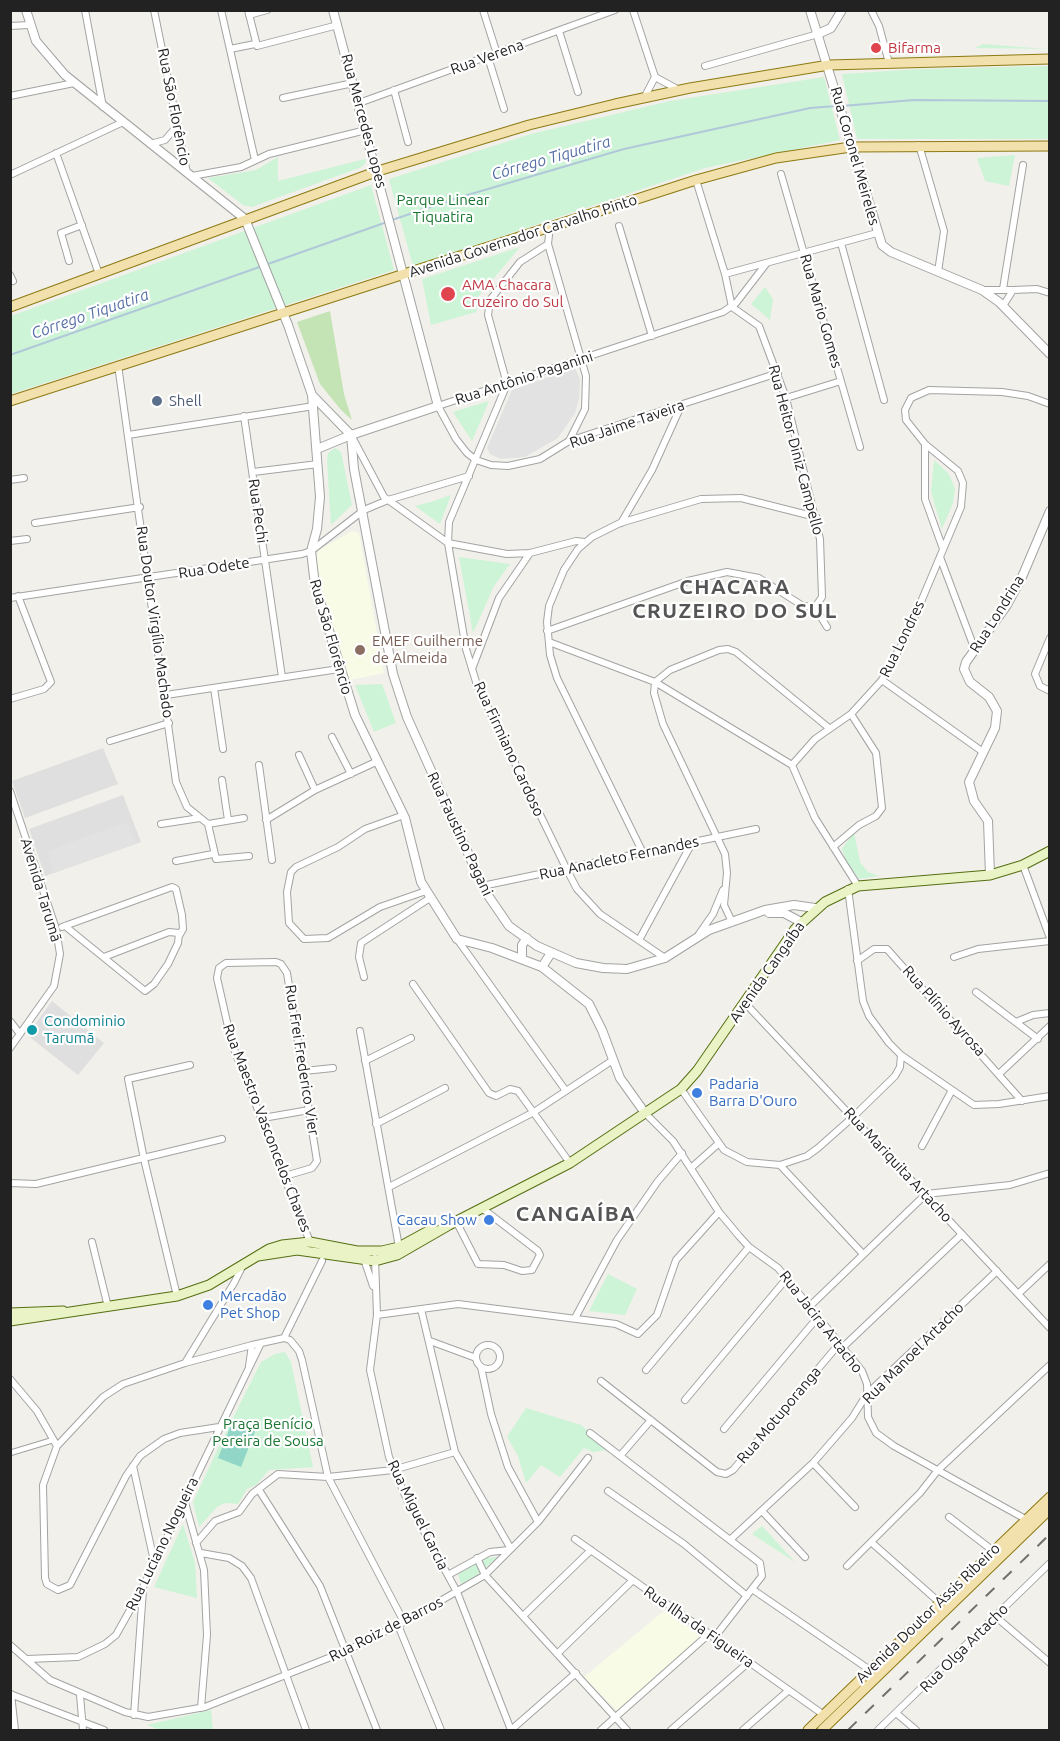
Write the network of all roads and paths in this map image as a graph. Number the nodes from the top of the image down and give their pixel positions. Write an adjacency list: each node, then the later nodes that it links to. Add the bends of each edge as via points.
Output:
1 (26, 10): 14 (street)
2 (85, 10): 37 (street)
3 (154, 10): 40 (street, Rua São Florêncio)
4 (221, 10): 20 (street)
5 (267, 10): 13 (street)
6 (333, 10): 15 (street, Rua Mercedes Lopes)
7 (483, 10): 21 (street)
8 (615, 10): 17 (street, Rua Verena)
9 (633, 10): 27 (street)
10 (810, 10): 18 (street, Rua Coronel Meireles)
11 (842, 10): 18 (street, via 831,28)
12 (871, 10): 24 (street)
13 (249, 13): 19 (street)
14 (29, 25): 16 (street); 29 (street, via 45,54)
15 (338, 25): 19 (street); 28 (street, Rua Mercedes Lopes)
16 (10, 26)
17 (559, 31): 21 (street, Rua Verena); 32 (street)
18 (818, 34): 25 (street); 26 (street, Rua Coronel Meireles)
19 (258, 45): 20 (street)
20 (230, 50): 48 (street)
21 (497, 54): 22 (street, Rua Verena)
22 (488, 57): 30 (street, Rua Verena); 38 (street)
23 (1050, 59): 24 (main road)
24 (889, 63): 26 (main road)
25 (705, 66)
26 (829, 66): 31 (main road); 46 (street, Rua Coronel Meireles)
27 (655, 77): 31 (street); 35 (street)
28 (353, 83): 34 (street); 36 (street, Rua Mercedes Lopes)
29 (74, 84): 33 (street); 37 (street)
30 (394, 90): 36 (street, Rua Verena); 42 (street)
31 (679, 90): 35 (main road)
32 (578, 92)
33 (10, 96)
34 (283, 98)
35 (644, 98): 50 (main road, via 529,125)
36 (359, 103): 41 (street, Rua Mercedes Lopes)
37 (103, 107): 39 (street)
38 (504, 109)
39 (121, 123): 43 (street); 47 (street)
40 (178, 125): 43 (street, via 165,140); 51 (street, Rua São Florêncio)
41 (366, 130): 48 (street); 50 (street, Rua Mercedes Lopes)
42 (408, 142)
43 (149, 144): 51 (street)
44 (919, 145): 45 (main road, Avenida Governador Carvalho Pinto); 46 (main road, Avenida Governador Carvalho Pinto); 65 (street, via 943,221)
45 (1050, 146)
46 (851, 147): 54 (main road, Avenida Governador Carvalho Pinto, via 776,158); 59 (street, Rua Coronel Meireles)
47 (56, 153): 53 (street); 56 (street)
48 (255, 160): 51 (street, via 241,167)
49 (1023, 165): 69 (street)
50 (378, 171): 55 (main road); 68 (street, Rua Mercedes Lopes)
51 (189, 174): 55 (street, Rua São Florêncio)
52 (781, 174): 62 (street, Rua Mario Gomes)
53 (10, 175)
54 (696, 180): 57 (main road, Avenida Governador Carvalho Pinto); 67 (street)
55 (245, 219): 66 (main road); 76 (street, Rua São Florêncio)
56 (82, 225): 63 (street, via 61,233); 66 (street)
57 (550, 226): 61 (street); 68 (main road, Avenida Governador Carvalho Pinto)
58 (619, 226): 77 (street)
59 (877, 233): 60 (street); 65 (street, Rua Coronel Meireles, via 882,245 891,252)
60 (841, 243): 62 (street); 86 (street)
61 (548, 244): 79 (street); 83 (street, via 520,262 487,307)
62 (804, 254): 64 (street); 82 (street, Rua Mario Gomes)
63 (69, 261)
64 (766, 264): 67 (street); 75 (street)
65 (938, 272): 70 (street, Rua Coronel Meireles)
66 (99, 274): 74 (main road)
67 (725, 274): 75 (street)
68 (405, 275): 76 (main road, Avenida Governador Carvalho Pinto); 90 (street, Rua Mercedes Lopes)
69 (1003, 289): 70 (street); 71 (street)
70 (982, 290): 73 (street, Rua Coronel Meireles)
71 (1013, 290): 72 (street); 73 (street)
72 (1050, 293)
73 (1003, 306): 78 (street, Rua Coronel Meireles)
74 (10, 307)
75 (732, 307): 77 (street, Rua Antônio Paganini); 81 (street, Rua Heitor Diniz Campello, via 759,326)
76 (284, 314): 80 (main road, Avenida Governador Carvalho Pinto); 84 (street, Rua São Florêncio)
77 (652, 336): 79 (street, Rua Antônio Paganini)
78 (1050, 354)
79 (583, 358): 83 (street, Rua Antônio Paganini); 95 (street, via 586,402)
80 (118, 365): 87 (main road, Avenida Governador Carvalho Pinto); 93 (street, Rua Doutor Virgílio Machado)
81 (778, 373): 85 (street, Rua Heitor Diniz Campello); 91 (street, Rua Jaime Taveira)
82 (841, 381): 85 (street); 97 (street, Rua Mario Gomes)
83 (507, 384): 90 (street, Rua Antônio Paganini); 99 (street, Rua Firmiano Cardoso)
84 (312, 395): 89 (street, Rua São Florêncio); 94 (street)
85 (786, 398): 109 (street, Rua Heitor Diniz Campello)
86 (884, 400)
87 (10, 401)
88 (1050, 404): 96 (street, Rua Londres, via 1002,392 919,392 908,404 906,420)
89 (314, 406): 92 (street); 98 (street, Rua São Florêncio)
90 (438, 406): 94 (street, Rua Antônio Paganini); 99 (street, via 456,440)
91 (681, 406): 95 (street, Rua Jaime Taveira); 111 (street, via 652,470)
92 (244, 416): 93 (street); 101 (street, Rua Pechi)
93 (128, 435): 106 (street, Rua Doutor Virgílio Machado)
94 (351, 435): 98 (street, Rua Antônio Paganini); 105 (street, via 381,494); 107 (street, Rua Faustino Pagani)
95 (569, 441): 99 (street, Rua Jaime Taveira, via 540,459 523,464 491,465)
96 (925, 444): 116 (street, via 925,499); 116 (street, Rua Londres, via 948,460 963,483 961,507)
97 (860, 447)
98 (317, 449): 100 (street, Rua São Florêncio)
99 (476, 460): 102 (street, Rua Firmiano Cardoso)
100 (318, 464): 101 (street); 117 (street, Rua São Florêncio, via 320,512)
101 (253, 472): 120 (street, Rua Pechi)
102 (469, 476): 105 (street); 115 (street, Rua Firmiano Cardoso, via 448,522)
103 (24, 478): 104 (street)
104 (10, 480)
105 (388, 500): 107 (street); 115 (street)
106 (140, 507): 110 (street); 121 (street, Rua Doutor Virgílio Machado)
107 (364, 510): 117 (street); 174 (street, Rua Faustino Pagani, via 398,690)
108 (1050, 511): 128 (street, Rua Londrina, via 1017,586)
109 (816, 517): 111 (street, via 741,498 710,497); 123 (street, Rua Heitor Diniz Campello, via 822,597)
110 (35, 523)
111 (620, 523): 114 (street)
112 (27, 539): 113 (street)
113 (10, 541)
114 (584, 542): 118 (street); 125 (street, via 555,587)
115 (448, 543): 118 (street, via 490,552); 130 (street, Rua Firmiano Cardoso)
116 (943, 549): 119 (street, Rua Londres)
117 (310, 551): 120 (street, Rua Odete); 129 (street, Rua São Florêncio, via 315,585)
118 (530, 553): 130 (street, via 499,598)
119 (940, 557): 128 (street); 132 (street, Rua Londres, via 907,635)
120 (266, 560): 121 (street, Rua Odete); 131 (street, Rua Pechi)
121 (150, 578): 122 (street, Rua Odete); 136 (street, Rua Doutor Virgílio Machado)
122 (14, 597): 137 (street, via 51,682 44,689)
123 (815, 608): 124 (street); 125 (street, via 803,606 759,578 716,573)
124 (827, 627)
125 (547, 631): 127 (street)
126 (1050, 638): 135 (street, via 1035,674 1040,686)
127 (549, 642): 133 (street); 165 (street, via 557,678)
128 (975, 650): 144 (street, Rua Londrina, via 966,662 966,675 989,697 997,711 995,728)
129 (339, 669): 131 (street); 146 (street, Rua São Florêncio, via 355,715)
130 (472, 670): 171 (street, Rua Firmiano Cardoso)
131 (282, 677): 134 (street)
132 (882, 680): 138 (street, Rua Londres); 144 (street)
133 (655, 682): 140 (street, via 669,670 728,649); 148 (street); 161 (street, via 654,693 663,724)
134 (214, 688): 136 (street); 143 (street)
135 (1050, 691)
136 (166, 695): 139 (street, Rua Doutor Virgílio Machado)
137 (10, 699)
138 (851, 714): 140 (street, Rua Londres); 163 (street, via 876,753 882,808)
139 (169, 723): 142 (street); 154 (street, Rua Doutor Virgílio Machado, via 180,793 187,807)
140 (829, 728): 148 (street, Rua Londres)
141 (332, 737): 149 (street)
142 (110, 741)
143 (223, 748)
144 (983, 752): 172 (street, Rua Londrina, via 969,782 974,801 988,821)
145 (299, 755): 151 (street)
146 (378, 762): 149 (street); 153 (street, Rua São Florêncio)
147 (259, 765): 157 (street)
148 (792, 765): 163 (street, via 815,818)
149 (351, 774): 151 (street)
150 (222, 780): 156 (street)
151 (315, 790): 157 (street)
152 (10, 791): 183 (street, Avenida Tarumã)
153 (404, 815): 177 (street, Rua São Florêncio, via 416,870); 177 (street, via 365,829 296,867 291,872 287,892 289,923 304,939 328,938 380,908)
154 (200, 818): 158 (street); 159 (street, Rua Doutor Virgílio Machado)
155 (244, 818): 156 (street)
156 (228, 820): 159 (street)
157 (266, 820): 168 (street)
158 (161, 824)
159 (208, 824): 166 (street)
160 (756, 829): 161 (street, Rua Anacleto Fernandes)
161 (718, 837): 162 (street, Rua Anacleto Fernandes); 173 (street, via 726,864)
162 (692, 843): 165 (street, Rua Anacleto Fernandes); 188 (street)
163 (833, 847): 175 (street)
164 (1050, 851): 170 (main road, Avenida Cangaíba)
165 (643, 853): 171 (street, Rua Anacleto Fernandes)
166 (213, 855): 167 (street, via 223,860); 169 (street)
167 (249, 856)
168 (272, 860)
169 (176, 861)
170 (1023, 865): 172 (main road, Avenida Cangaíba); 189 (street)
171 (567, 870): 174 (street, Rua Anacleto Fernandes); 188 (street, Rua Firmiano Cardoso, via 590,905)
172 (990, 875): 175 (main road, Avenida Cangaíba)
173 (726, 882): 181 (street, via 724,905); 185 (street, via 713,914)
174 (482, 886): 186 (street, Rua Faustino Pagani, via 509,926)
175 (858, 886): 176 (main road, Avenida Cangaíba)
176 (848, 889): 178 (main road, Avenida Cangaíba); 195 (street)
177 (428, 894): 187 (street, Rua São Florêncio); 197 (street, via 361,943 359,957)
178 (815, 908): 179 (street, Rua Faustino Pagani, via 784,906); 180 (main road, Avenida Cangaíba)
179 (758, 914): 180 (street, Rua Faustino Pagani, via 784,913); 181 (street, Rua Faustino Pagani)
180 (801, 921): 201 (main road, Avenida Cangaíba)
181 (732, 922): 185 (street, Rua Faustino Pagani)
182 (65, 926): 183 (street); 184 (street, via 172,887 176,889 182,915); 191 (street)
183 (56, 929): 207 (street, Avenida Tarumã, via 59,965 54,986)
184 (179, 937): 191 (street, via 176,931 169,932); 191 (street, via 168,964 147,991)
185 (697, 937): 194 (street, Rua Faustino Pagani)
186 (527, 938): 190 (street, Rua Faustino Pagani); 193 (street, via 522,945)
187 (458, 939): 193 (street); 221 (street)
188 (639, 940): 194 (street, Rua Firmiano Cardoso)
189 (1050, 940): 192 (street, via 978,949)
190 (551, 953): 194 (street, Rua Faustino Pagani, via 603,968 627,969); 196 (street)
191 (104, 957)
192 (954, 957)
193 (522, 958): 196 (street)
194 (665, 958)
195 (857, 961): 211 (street, via 869,1016); 217 (street, Rua Plínio Ayrosa, via 874,949 887,949)
196 (542, 967): 212 (street, via 589,1004)
197 (364, 977)
198 (217, 978): 216 (street, Rua Frei Frederico Vier, via 219,968 226,963 276,962 285,967); 228 (street, Rua Maestro Vasconcelos Chaves, via 232,1044)
199 (413, 984): 225 (street, via 489,1093 496,1096 515,1089)
200 (976, 992): 204 (street)
201 (745, 1003): 219 (main road, Avenida Cangaíba); 227 (street, Rua Mariquita Artacho)
202 (1050, 1013): 204 (street)
203 (10, 1022): 207 (street)
204 (1016, 1022): 209 (street)
205 (1050, 1026): 209 (street)
206 (360, 1031): 213 (street)
207 (20, 1034): 210 (street, Avenida Tarumã)
208 (411, 1038): 213 (street)
209 (1038, 1039): 217 (street)
210 (10, 1048)
211 (901, 1055): 220 (street); 227 (street, via 895,1076)
212 (613, 1060): 221 (street); 226 (street, via 627,1091)
213 (365, 1061): 229 (street)
214 (190, 1065): 234 (street, via 128,1079)
215 (333, 1068): 216 (street)
216 (304, 1071): 224 (street, Rua Frei Frederico Vier)
217 (1000, 1073): 223 (street, Rua Plínio Ayrosa)
218 (445, 1088): 229 (street)
219 (681, 1089): 226 (main road, Avenida Cangaíba); 231 (street)
220 (952, 1090): 223 (street, via 974,1105); 232 (street)
221 (566, 1091): 225 (street)
222 (1050, 1096): 223 (street)
223 (1022, 1101)
224 (309, 1110): 228 (street); 239 (street, Rua Frei Frederico Vier, via 317,1161 312,1168)
225 (534, 1112): 235 (street); 241 (street)
226 (645, 1113): 233 (street, Rua Jacira Artacho); 235 (main road)
227 (853, 1117): 236 (street, via 818,1148); 242 (street, Rua Mariquita Artacho)
228 (263, 1118): 239 (street, Rua Maestro Vasconcelos Chaves)
229 (376, 1124): 241 (street)
230 (222, 1139): 234 (street)
231 (718, 1144): 236 (street, via 747,1162); 237 (street)
232 (922, 1146)
233 (682, 1153): 237 (street, Rua Jacira Artacho); 270 (street, via 658,1180 617,1240)
234 (144, 1159): 240 (street, via 36,1184); 262 (street)
235 (570, 1163): 243 (main road)
236 (780, 1165): 251 (street)
237 (691, 1168): 244 (street, Rua Jacira Artacho)
238 (1050, 1173): 242 (street, via 1010,1185)
239 (285, 1176): 248 (street, Rua Maestro Vasconcelos Chaves)
240 (10, 1184)
241 (389, 1187): 249 (street)
242 (926, 1194): 246 (street, Rua Mariquita Artacho); 251 (street)
243 (483, 1209): 245 (main road); 245 (street, via 538,1251 540,1255 532,1270 477,1264)
244 (719, 1212): 250 (street, Rua Jacira Artacho); 270 (street, via 676,1260 660,1308 645,1330 638,1334 616,1324)
245 (452, 1223): 249 (main road); 254 (main road, via 397,1255)
246 (962, 1234): 258 (street, Rua Mariquita Artacho); 277 (street)
247 (92, 1242): 264 (street)
248 (310, 1242): 252 (main road, via 282,1245); 253 (main road)
249 (399, 1246): 254 (main road)
250 (749, 1248): 259 (street, Rua Jacira Artacho); 283 (street)
251 (863, 1254): 263 (street)
252 (258, 1256): 253 (main road, via 297,1250); 257 (main road)
253 (364, 1256): 254 (main road); 260 (street, Rua Miguel Garcia)
254 (375, 1257): 260 (street, Rua Miguel Garcia)
255 (322, 1261): 273 (street)
256 (1050, 1264): 261 (street)
257 (242, 1267): 262 (main road); 279 (street)
258 (997, 1271): 261 (street, Rua Mariquita Artacho); 286 (street, Rua Manoel Artacho)
259 (787, 1278): 263 (street, Rua Jacira Artacho); 287 (street)
260 (374, 1289): 268 (street, Rua Miguel Garcia)
261 (1018, 1294): 272 (street, Rua Mariquita Artacho)
262 (177, 1296): 264 (main road)
263 (810, 1306): 269 (street, Rua Jacira Artacho)
264 (108, 1307): 266 (main road)
265 (421, 1310): 268 (street); 270 (street, via 458,1304); 274 (street)
266 (81, 1311): 267 (main road); 271 (main road)
267 (10, 1313)
268 (377, 1315): 299 (street, Rua Miguel Garcia, via 370,1370)
269 (818, 1317): 277 (street, Rua Jacira Artacho); 290 (street)
270 (575, 1318)
271 (10, 1321)
272 (1050, 1328)
273 (284, 1338): 275 (street); 301 (street, via 299,1351)
274 (430, 1341): 278 (street); 293 (street)
275 (261, 1343): 276 (street); 281 (street, Rua Luciano Nogueira)
276 (252, 1345): 279 (street); 281 (street, Rua Luciano Nogueira)
277 (840, 1346): 286 (street, Rua Jacira Artacho, via 862,1371); 288 (street, Rua Motuporanga, via 729,1473 717,1472)
278 (476, 1358): 282 (street); 282 (street, via 485,1346 498,1352 496,1366)
279 (185, 1363): 292 (street, via 123,1384)
280 (1050, 1365): 300 (street)
281 (249, 1367): 289 (street, Rua Luciano Nogueira)
282 (482, 1367): 310 (street, via 491,1414 508,1467)
283 (646, 1370)
284 (10, 1379): 292 (street, via 37,1411)
285 (601, 1381): 288 (street, Rua Motuporanga)
286 (867, 1394): 297 (street, Rua Manoel Artacho); 300 (street, Rua Jacira Artacho, via 868,1417 876,1433)
287 (685, 1400)
288 (651, 1420): 295 (street)
289 (219, 1427): 298 (street, via 164,1439); 305 (street, Rua Luciano Nogueira)
290 (724, 1429)
291 (590, 1433): 295 (street)
292 (55, 1443): 294 (street); 298 (street, via 43,1485 45,1578 47,1584 58,1590 70,1585)
293 (455, 1452): 299 (street); 316 (street)
294 (10, 1453)
295 (620, 1456): 313 (street)
296 (588, 1458): 310 (street, Rua Roiz de Barros)
297 (813, 1463): 306 (street); 307 (street, Rua Manoel Artacho)
298 (133, 1465): 322 (street)
299 (393, 1470): 301 (street); 325 (street, Rua Miguel Garcia)
300 (938, 1470): 311 (street, Rua Jacira Artacho); 314 (street)
301 (328, 1477): 302 (street, via 278,1474); 335 (street)
302 (259, 1490): 315 (street, via 239,1512 215,1521); 338 (street, via 321,1586)
303 (608, 1491): 331 (street, via 684,1544)
304 (1050, 1497): 311 (main road, Avenida Doutor Assis Ribeiro)
305 (184, 1499): 315 (street); 322 (street, Rua Luciano Nogueira)
306 (855, 1507)
307 (762, 1510): 313 (street, Rua Manoel Artacho); 320 (street)
308 (1049, 1511): 311 (main road, Avenida Doutor Assis Ribeiro)
309 (949, 1517): 318 (street)
310 (538, 1522): 316 (street, Rua Roiz de Barros)
311 (1030, 1522): 318 (main road, Avenida Doutor Assis Ribeiro); 367 (main road, Avenida Doutor Assis Ribeiro)
312 (574, 1539): 317 (street, Rua Ilha da Figueira)
313 (730, 1539): 329 (street, via 760,1563 762,1576)
314 (871, 1542): 324 (street); 332 (street)
315 (196, 1543): 319 (street)
316 (510, 1550): 321 (street); 326 (street, Rua Roiz de Barros)
317 (591, 1550): 327 (street, Rua Ilha da Figueira); 333 (street)
318 (993, 1550): 332 (main road, Avenida Doutor Assis Ribeiro)
319 (201, 1553): 345 (street, via 229,1558 242,1566); 349 (street, via 207,1635)
320 (805, 1557)
321 (477, 1558): 325 (street); 326 (street)
322 (155, 1562): 328 (street, Rua Luciano Nogueira)
323 (1050, 1563): 334 (street, Rua Olga Artacho)
324 (847, 1566)
325 (448, 1575): 330 (street, Rua Miguel Garcia)
326 (485, 1575): 330 (street, Rua Roiz de Barros); 333 (street)
327 (633, 1580): 336 (street, Rua Ilha da Figueira); 339 (street)
328 (143, 1587): 340 (street, Rua Luciano Nogueira, via 125,1622 105,1644 78,1657); 351 (street)
329 (752, 1589): 331 (street); 343 (street)
330 (457, 1592): 335 (street, Rua Roiz de Barros); 355 (street, Rua Miguel Garcia)
331 (747, 1596): 336 (street)
332 (939, 1602): 343 (main road, Avenida Doutor Assis Ribeiro)
333 (523, 1616): 339 (street)
334 (996, 1617): 342 (street); 350 (street, Rua Olga Artacho)
335 (401, 1624): 338 (street, Rua Roiz de Barros); 361 (street)
336 (712, 1636): 341 (street, Rua Ilha da Figueira); 353 (street)
337 (10, 1645): 340 (street, Rua Roiz de Barros)
338 (346, 1651): 345 (street, Rua Roiz de Barros); 360 (street)
339 (558, 1653): 344 (street)
340 (27, 1658): 348 (street, Rua Roiz de Barros, via 50,1680)
341 (749, 1662): 346 (street, Rua Ilha da Figueira); 364 (street)
342 (1050, 1663)
343 (870, 1670): 352 (main road, Avenida Doutor Assis Ribeiro)
344 (576, 1673): 353 (street); 355 (street)
345 (287, 1677): 349 (street, Rua Roiz de Barros); 359 (street)
346 (789, 1690): 352 (street, Rua Ilha da Figueira); 365 (street)
347 (11, 1694): 354 (street); 356 (street)
348 (80, 1695): 351 (street, Rua Roiz de Barros); 354 (street)
349 (201, 1708): 351 (street, Rua Roiz de Barros, via 163,1716)
350 (896, 1713): 368 (street, Rua Olga Artacho); 369 (street)
351 (134, 1715)
352 (824, 1715): 366 (main road, Avenida Doutor Assis Ribeiro)
353 (615, 1717): 362 (street); 363 (street)
354 (83, 1722): 357 (street); 358 (street)
355 (511, 1730)
356 (15, 1731)
357 (83, 1731)
358 (104, 1731)
359 (306, 1731)
360 (377, 1731)
361 (441, 1731)
362 (601, 1731)
363 (627, 1731)
364 (671, 1731)
365 (743, 1731)
366 (808, 1731)
367 (822, 1731)
368 (878, 1731)
369 (916, 1731)

